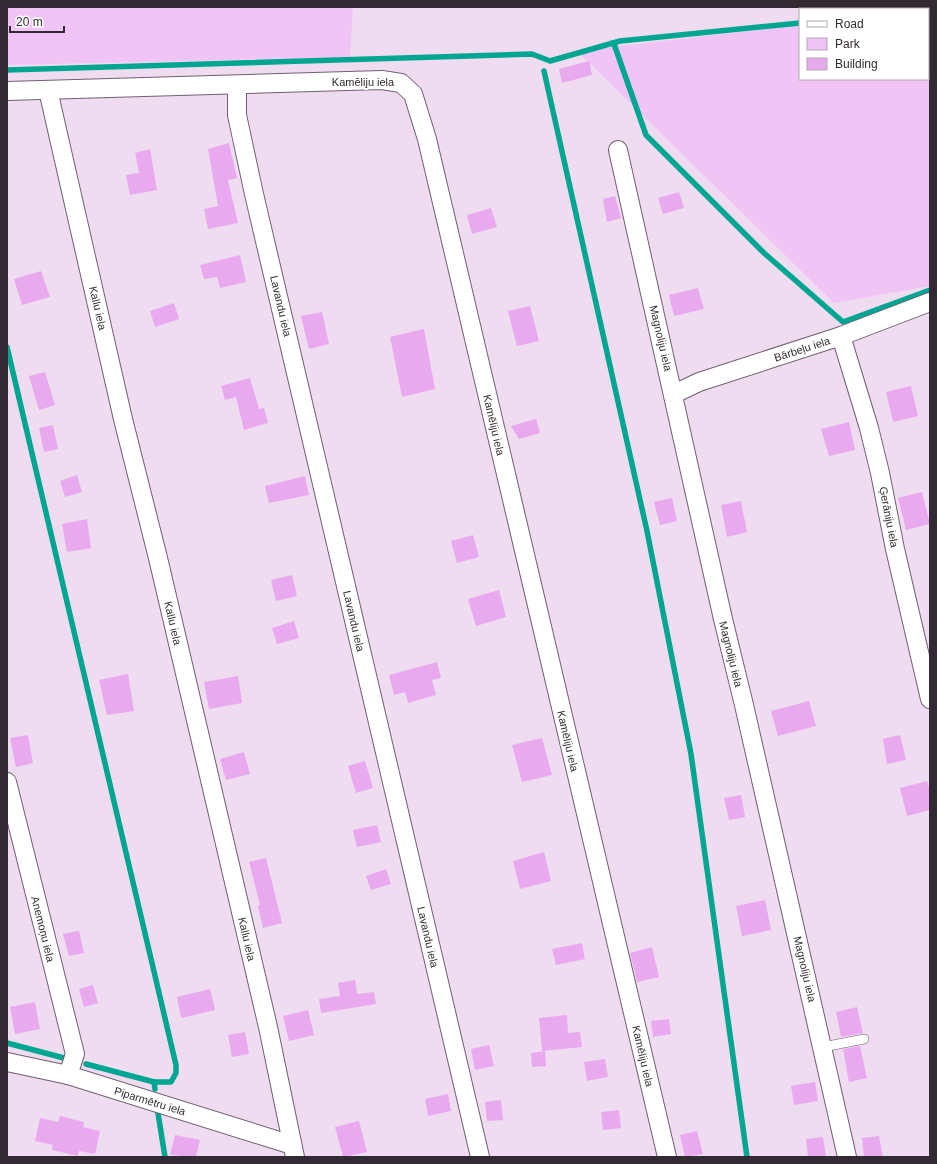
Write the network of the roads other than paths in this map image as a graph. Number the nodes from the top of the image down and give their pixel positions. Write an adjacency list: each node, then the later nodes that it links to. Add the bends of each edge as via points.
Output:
1 (237, 85): 2 (street, Kamēliju iela); 15 (street, Lavandu iela, via 237,115 254,194); 16 (street, Kamēliju iela, via 382,80 401,82 413,94 427,139)
2 (48, 90): 3 (street, Kamēliju iela); 14 (street, Kallu iela, via 121,411 268,1027)
3 (7, 91)
4 (618, 150): 7 (street, Magnoliju iela)
5 (930, 302): 6 (street, Bārbeļu iela)
6 (841, 336): 7 (street, Bārbeļu iela, via 699,382); 8 (street, Ģerāniju iela, via 869,428)
7 (674, 394): 11 (street, Magnoliju iela, via 723,619)
8 (930, 699)
9 (7, 782): 13 (street, Anemoņu iela, via 75,1054)
10 (864, 1039): 11 (lane)
11 (823, 1047): 17 (street, Magnoliju iela)
12 (7, 1062): 13 (street, Piparmētru iela)
13 (68, 1075): 14 (street, Piparmētru iela)
14 (294, 1151)
15 (480, 1157)
16 (667, 1157)
17 (847, 1157)

